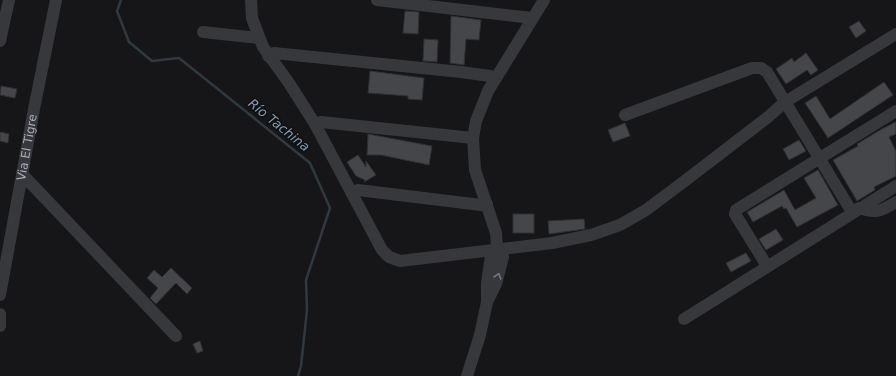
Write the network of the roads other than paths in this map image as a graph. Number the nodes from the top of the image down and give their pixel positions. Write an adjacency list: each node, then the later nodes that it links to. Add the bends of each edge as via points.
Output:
1 (9, 0): 11 (street)
2 (56, 0): 20 (street, Via El Tigre)
3 (251, 0): 10 (street, via 252,18)
4 (377, 0): 6 (street)
5 (544, 0): 7 (street)
6 (474, 5): 7 (street)
7 (532, 18): 13 (street)
8 (203, 32): 10 (street)
9 (896, 34): 14 (street)
10 (258, 38): 12 (street)
11 (0, 41)
12 (268, 56): 13 (street, via 274,53 461,72 490,76); 17 (street)
13 (494, 79): 18 (street, via 481,106)
14 (785, 102): 16 (street, via 767,72 761,68 752,68); 19 (street); 26 (street, via 686,180 620,226 591,236)
15 (896, 111): 19 (street)
16 (625, 115)
17 (315, 124): 18 (street, via 321,122); 22 (street)
18 (473, 138): 24 (street, via 475,170)
19 (820, 157): 25 (street); 27 (street, via 736,210 735,214)
20 (22, 174): 28 (street, Via El Tigre); 32 (street)
21 (896, 186): 25 (street)
22 (351, 192): 24 (street, via 358,190); 26 (street, via 382,250 393,259 404,261)
23 (896, 202): 25 (street, via 875,212)
24 (487, 204): 26 (street, via 496,233)
25 (856, 210): 27 (street)
26 (497, 249): 33 (street, via 503,257 496,284 487,302)
27 (767, 266): 30 (street)
28 (0, 295)
29 (0, 314): 31 (street)
30 (684, 319)
31 (0, 326)
32 (176, 336)
33 (467, 376)

